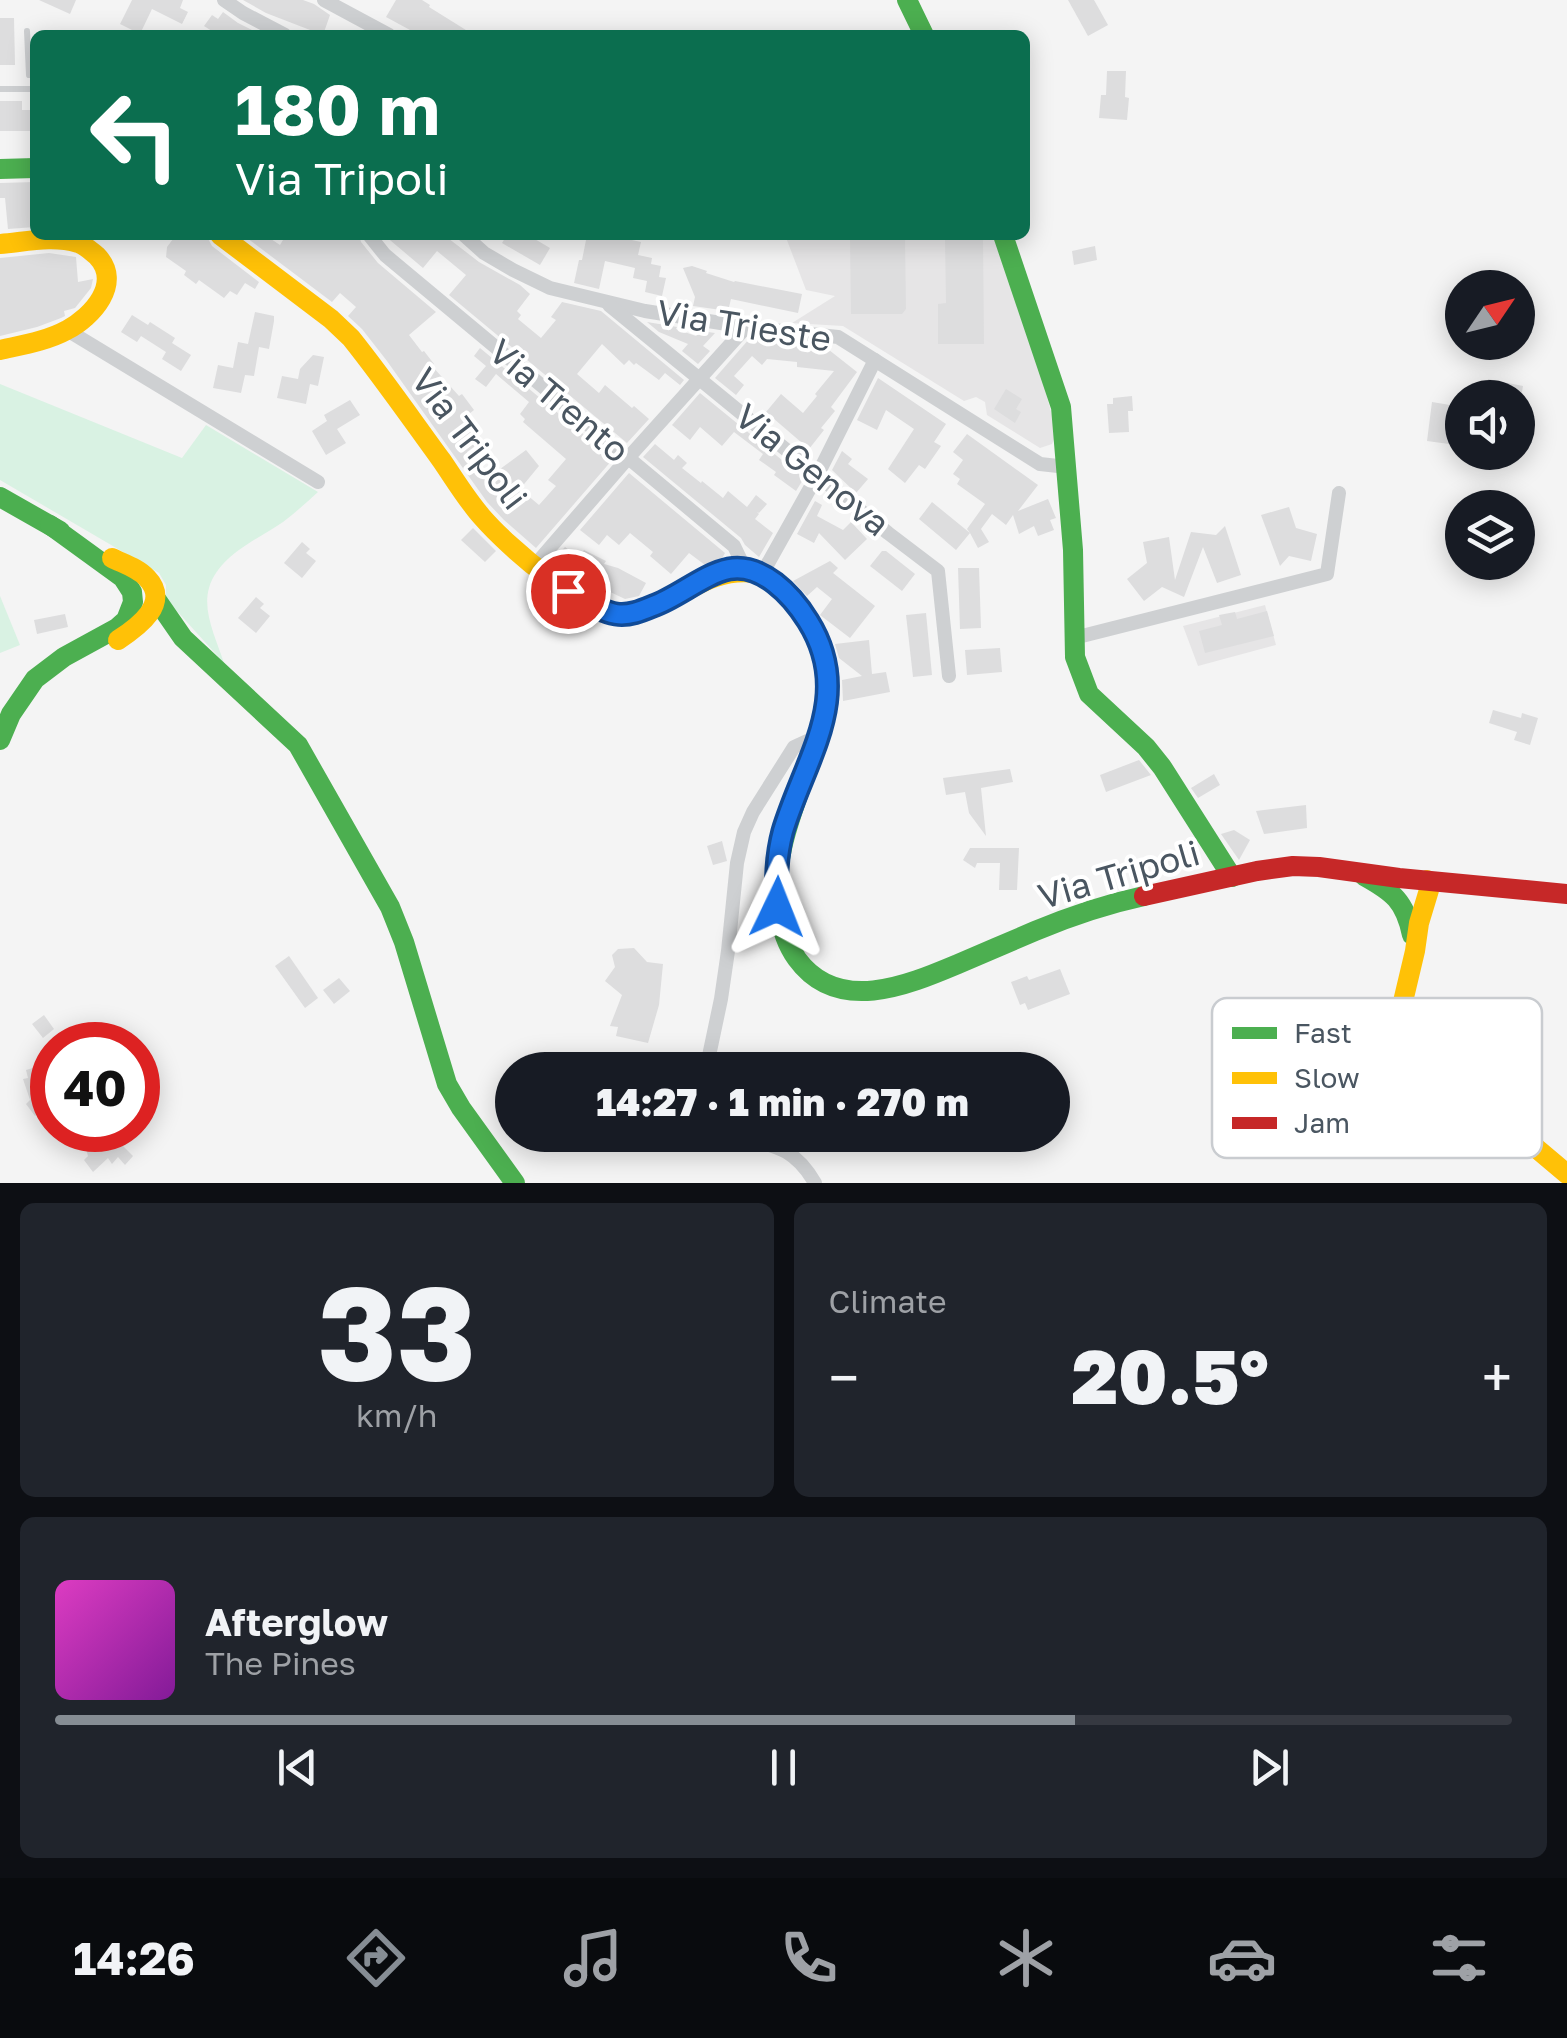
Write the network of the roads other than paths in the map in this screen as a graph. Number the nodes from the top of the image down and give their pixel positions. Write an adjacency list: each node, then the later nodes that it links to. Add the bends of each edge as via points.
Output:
1 (324, 0): 5 (street)
2 (907, 0): 6 (street)
3 (229, 1): 4 (street)
4 (275, 30)
5 (381, 30)
6 (922, 30)
7 (27, 31): 8 (lane)
8 (30, 75)
9 (0, 89): 10 (lane)
10 (30, 89)
11 (30, 168): 12 (street)
12 (0, 169)
13 (226, 240): 32 (street, Via Tripoli, via 351,338 489,524)
14 (373, 240): 24 (street, Via Trento)
15 (470, 240): 18 (street, Via Trieste, via 550,288)
16 (1004, 240): 25 (street, via 1061,407)
17 (0, 244): 20 (street, via 81,243 102,259 108,288)
18 (605, 301): 19 (street, Via Trieste); 23 (street, Via Genova)
19 (746, 327): 22 (street, Via Trieste, via 838,337); 23 (street)
20 (67, 330): 21 (street); 27 (street)
21 (0, 350)
22 (875, 360): 25 (street, Via Trieste, via 1040,464); 26 (street)
23 (699, 378): 24 (street); 26 (street, Via Genova)
24 (628, 458): 32 (street); 33 (street, Via Trento, via 734,546)
25 (1067, 466): 35 (street)
26 (818, 474): 33 (street); 37 (street, Via Genova, via 938,571)
27 (318, 482)
28 (1339, 493): 35 (street, via 1327,574)
29 (0, 497): 30 (street)
30 (50, 525): 31 (street); 34 (street, via 144,575 155,589)
31 (72, 543): 34 (street, via 132,576 145,612); 36 (street, via 123,578 133,602 117,628)
32 (535, 565): 33 (street, Via Tripoli, via 568,591 616,614 669,600 728,570)
33 (754, 572): 38 (street, Via Tripoli, via 781,589 818,636 828,671)
34 (152, 607): 36 (street, via 117,641); 51 (street, via 298,745 390,906 447,1084)
35 (1074, 638): 41 (street, via 1089,694 1162,766)
36 (64, 657): 39 (street, via 34,680)
37 (949, 676)
38 (818, 736): 41 (street, Via Tripoli, via 783,832 777,907 793,956 836,987 896,988 1084,912); 47 (street, via 794,746 744,832)
39 (0, 740)
40 (1358, 873): 41 (street, Via Tripoli, via 1292,866); 42 (street, Via Tripoli); 44 (street)
41 (1232, 877)
42 (1416, 879): 43 (street, Via Tripoli); 44 (street, via 1402,884); 45 (street, via 1430,890)
43 (1567, 894)
44 (1403, 903): 45 (street)
45 (1415, 951): 46 (street)
46 (1405, 998)
47 (710, 1052)
48 (1542, 1150): 50 (street)
49 (788, 1152): 52 (street)
50 (1564, 1168)
51 (515, 1183)
52 (814, 1183)

